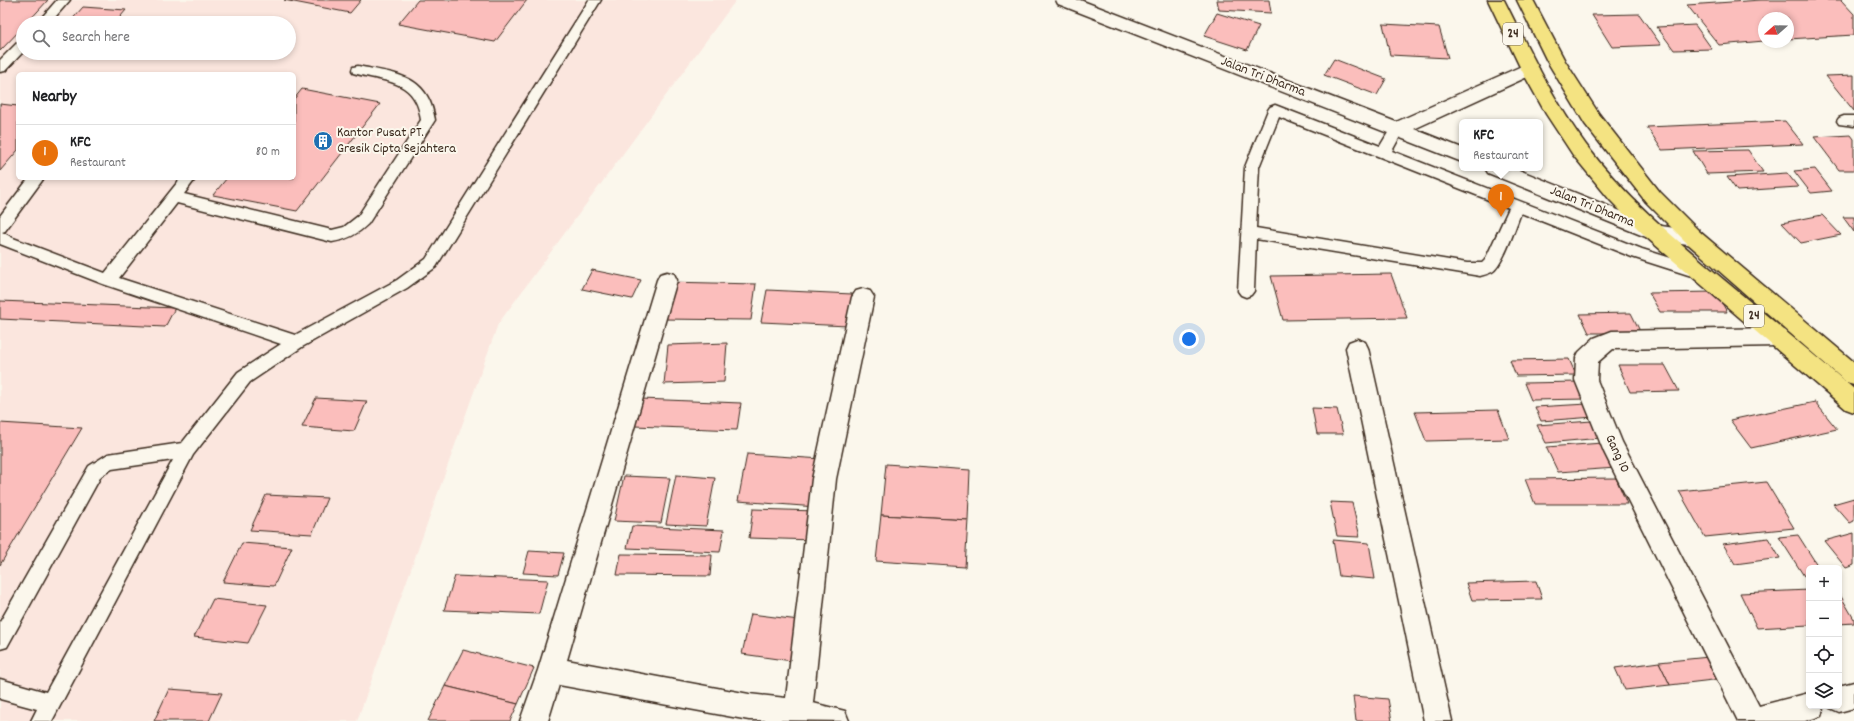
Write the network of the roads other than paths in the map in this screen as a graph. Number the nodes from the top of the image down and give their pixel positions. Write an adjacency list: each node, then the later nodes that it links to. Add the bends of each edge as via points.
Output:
1 (64, 0): 6 (lane)
2 (595, 0): 31 (lane, via 431,263 402,284)
3 (1064, 0): 12 (street, Jalan Tri Dharma)
4 (1496, 0): 10 (highway, 24)
5 (1525, 0): 8 (highway, 24)
6 (49, 16)
7 (16, 51): 9 (lane)
8 (1556, 61): 10 (highway); 24 (highway, 24, via 1592,119 1653,197)
9 (0, 68)
10 (1530, 69): 12 (street); 22 (highway, 24, via 1580,150)
11 (358, 70): 18 (lane, via 408,83 422,99 427,109 428,120 363,220 353,230 332,236)
12 (1397, 129): 13 (lane); 14 (street, Jalan Tri Dharma)
13 (1384, 152): 19 (lane); 21 (lane, via 1275,110 1252,167)
14 (1459, 154)
15 (1502, 171): 22 (street, Jalan Tri Dharma)
16 (35, 180): 20 (lane)
17 (187, 180): 18 (lane)
18 (173, 198): 26 (lane)
19 (1517, 205): 21 (lane, via 1495,259 1489,267 1481,270); 25 (lane, via 1638,253)
20 (0, 227)
21 (1249, 232): 28 (lane)
22 (1653, 232): 24 (street, Jalan Tri Dharma); 25 (highway, 24)
23 (0, 237): 26 (lane)
24 (1692, 237): 33 (highway, 24)
25 (1702, 273): 30 (highway, 24)
26 (108, 280): 31 (lane)
27 (667, 280): 38 (street)
28 (1246, 291)
29 (863, 297): 44 (street, via 824,479)
30 (1778, 337): 35 (highway, 24); 50 (street, Gang 10, via 1612,340 1602,344 1587,358 1586,380 1612,445)
31 (296, 342): 36 (lane, via 244,377)
32 (1357, 348): 49 (street)
33 (1845, 360): 34 (highway, 24)
34 (1854, 375)
35 (1854, 402)
36 (187, 450): 37 (lane, via 108,462 95,471); 42 (lane)
37 (0, 640)
38 (551, 670): 45 (street); 47 (street)
39 (0, 689): 42 (lane)
40 (1854, 695): 41 (street)
41 (1842, 698)
42 (51, 703): 46 (lane)
43 (1806, 707): 50 (street)
44 (798, 713): 45 (street); 48 (street)
45 (748, 714)
46 (41, 721)
47 (534, 721)
48 (835, 721)
49 (1438, 721)
50 (1752, 721)

